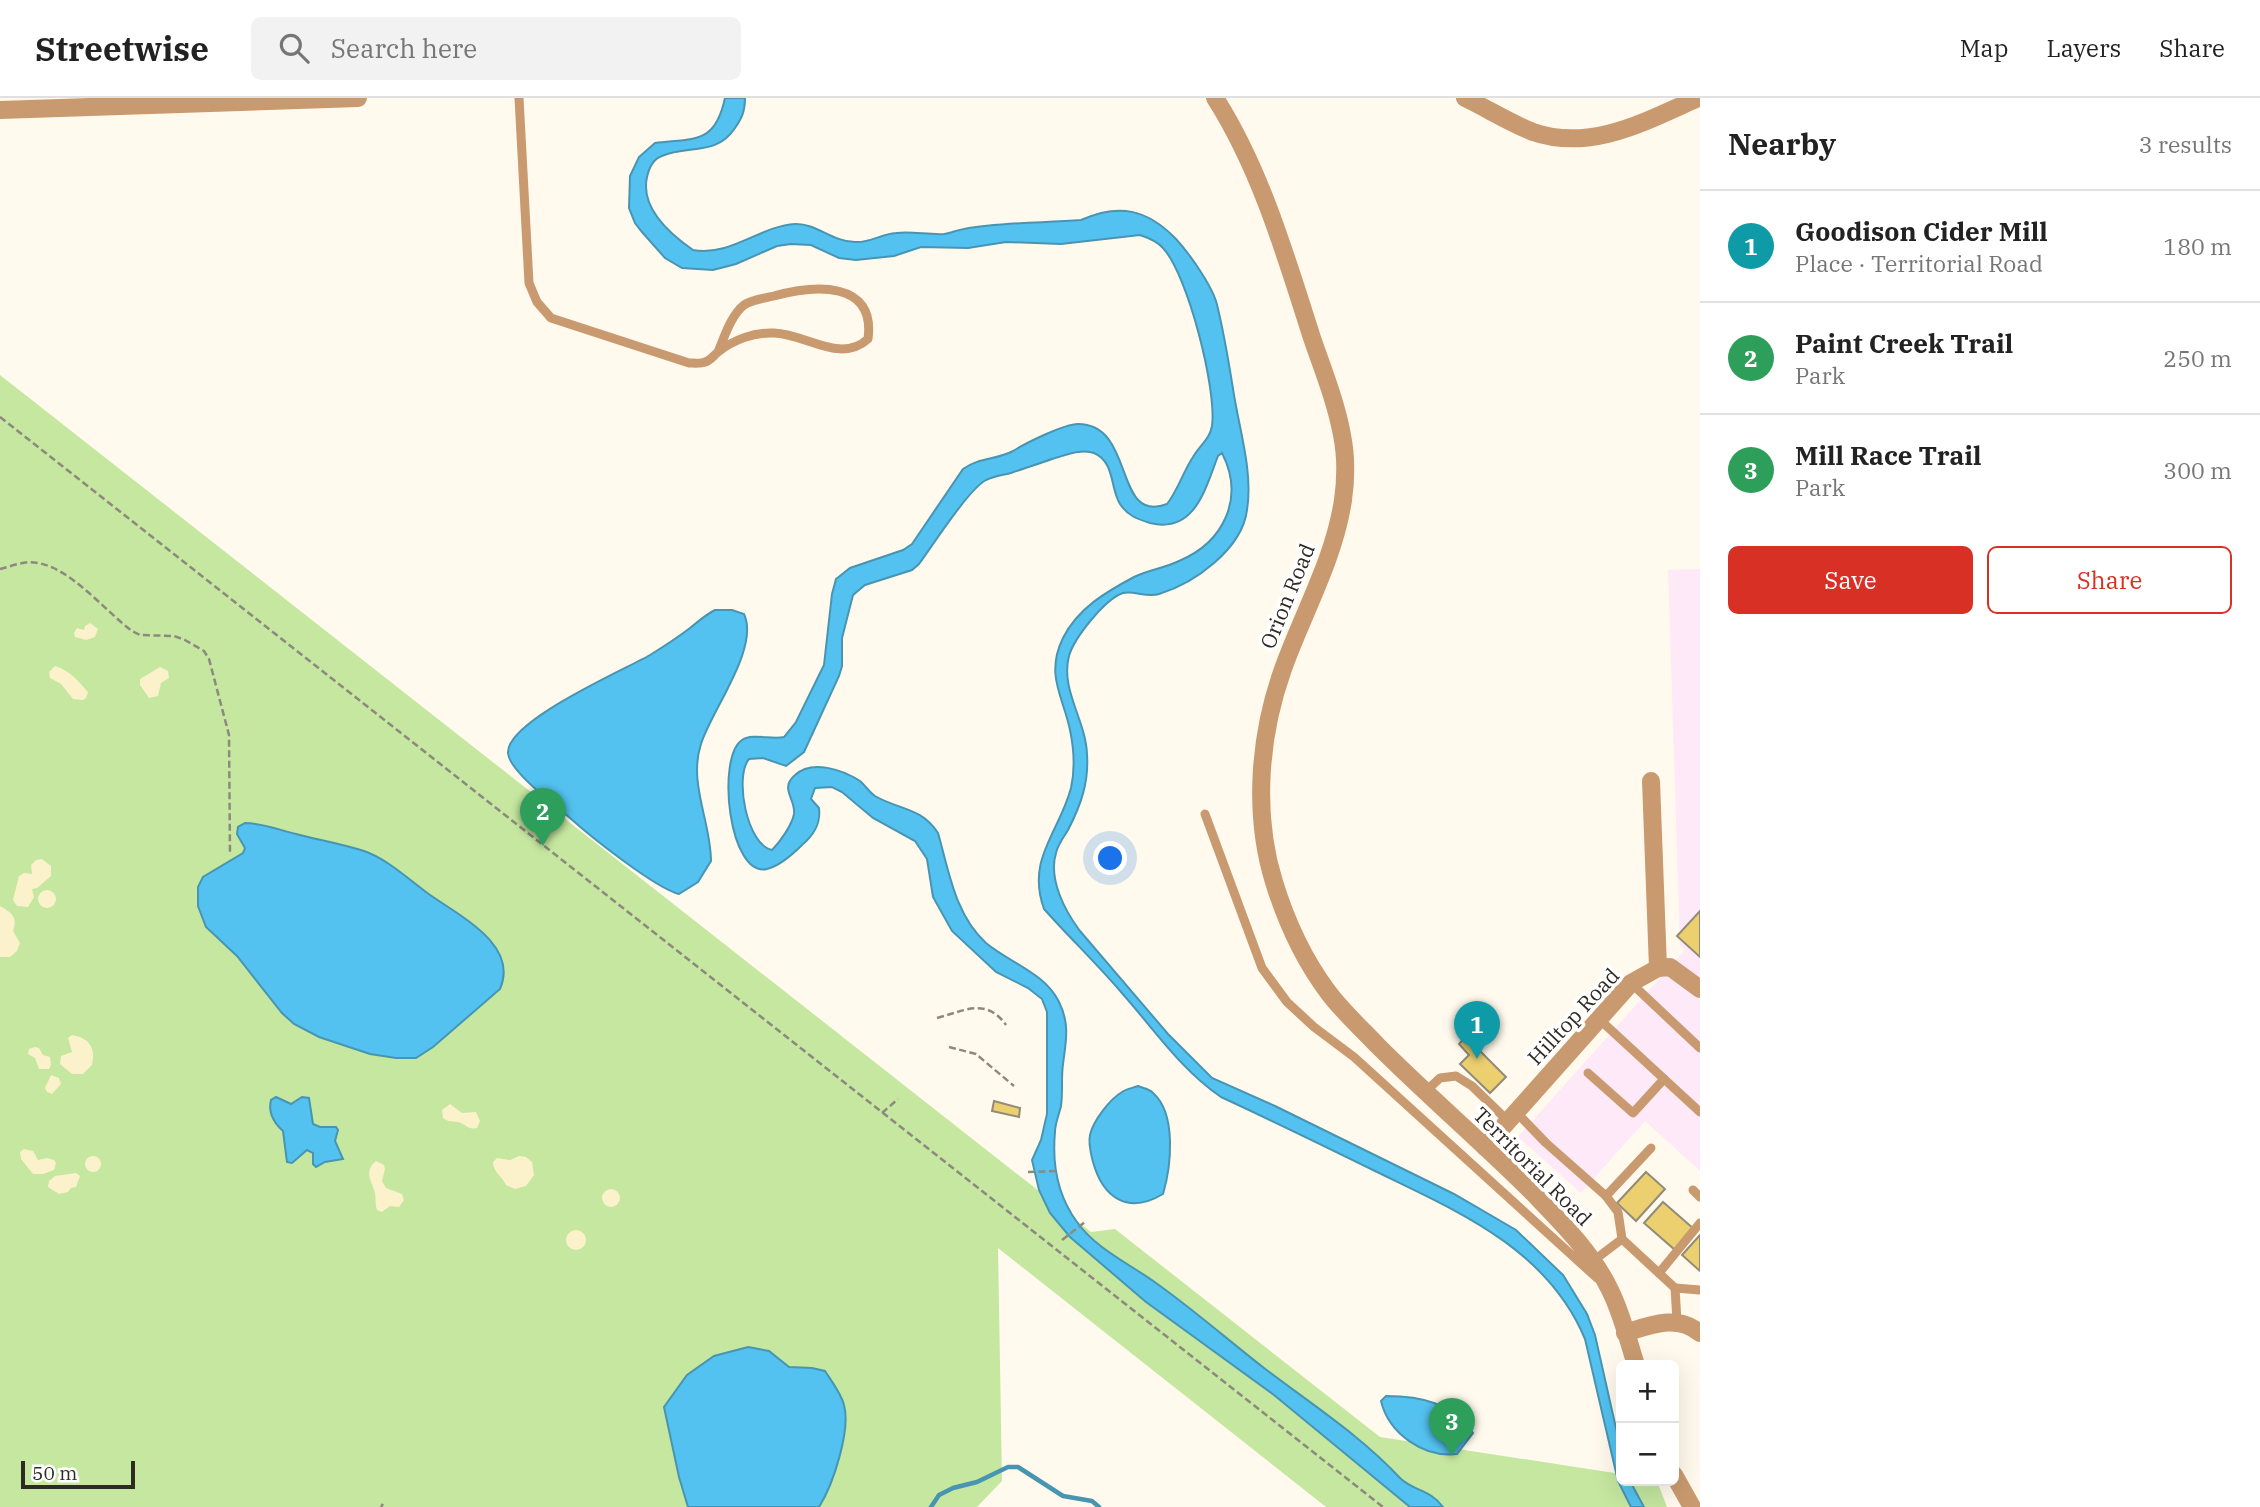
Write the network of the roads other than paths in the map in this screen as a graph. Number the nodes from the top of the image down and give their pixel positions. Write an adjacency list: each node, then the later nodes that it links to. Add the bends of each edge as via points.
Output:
1 (358, 98): 6 (street)
2 (519, 98): 8 (lane, via 529,283 537,302 551,318 689,363 706,362)
3 (1214, 98): 14 (street, Orion Road, via 1251,165 1278,236 1342,435 1343,502 1334,541 1282,671 1262,765 1262,821 1273,879 1301,948)
4 (1465, 98): 5 (street, via 1534,132 1568,139 1599,138)
5 (1698, 98)
6 (77, 103): 7 (street)
7 (0, 110)
8 (718, 352): 8 (lane, via 736,340 776,333 851,350 868,339 869,315 862,303 837,290 781,294 744,304)
9 (1651, 781): 11 (street)
10 (1205, 814): 29 (lane, via 1262,968 1287,1002)
11 (1658, 968): 12 (street, Hilltop Road); 13 (street, via 1670,967)
12 (1631, 983): 15 (street, Hilltop Road); 16 (lane)
13 (1700, 989)
14 (1328, 993): 19 (street, Territorial Road)
15 (1599, 1019): 18 (lane); 21 (street, Hilltop Road)
16 (1700, 1048)
17 (1588, 1073): 18 (lane, via 1633,1113)
18 (1664, 1079): 20 (lane)
19 (1425, 1092): 21 (lane, via 1440,1078 1456,1076); 22 (street, Territorial Road)
20 (1700, 1112)
21 (1512, 1116): 22 (street, Hilltop Road); 24 (lane)
22 (1485, 1147): 27 (street, Territorial Road, via 1556,1217)
23 (1651, 1148): 24 (lane)
24 (1606, 1196): 26 (lane, via 1618,1212)
25 (1700, 1223): 28 (lane)
26 (1622, 1239): 27 (lane); 28 (lane)
27 (1592, 1262): 29 (street, Territorial Road)
28 (1659, 1273): 30 (lane)
29 (1609, 1288): 33 (street, Territorial Road)
30 (1675, 1288): 31 (lane); 32 (lane)
31 (1700, 1290)
32 (1677, 1321): 33 (street); 34 (street)
33 (1625, 1332): 35 (street)
34 (1700, 1333)
35 (1634, 1360)
36 (1679, 1484): 37 (street)
37 (1692, 1507)

